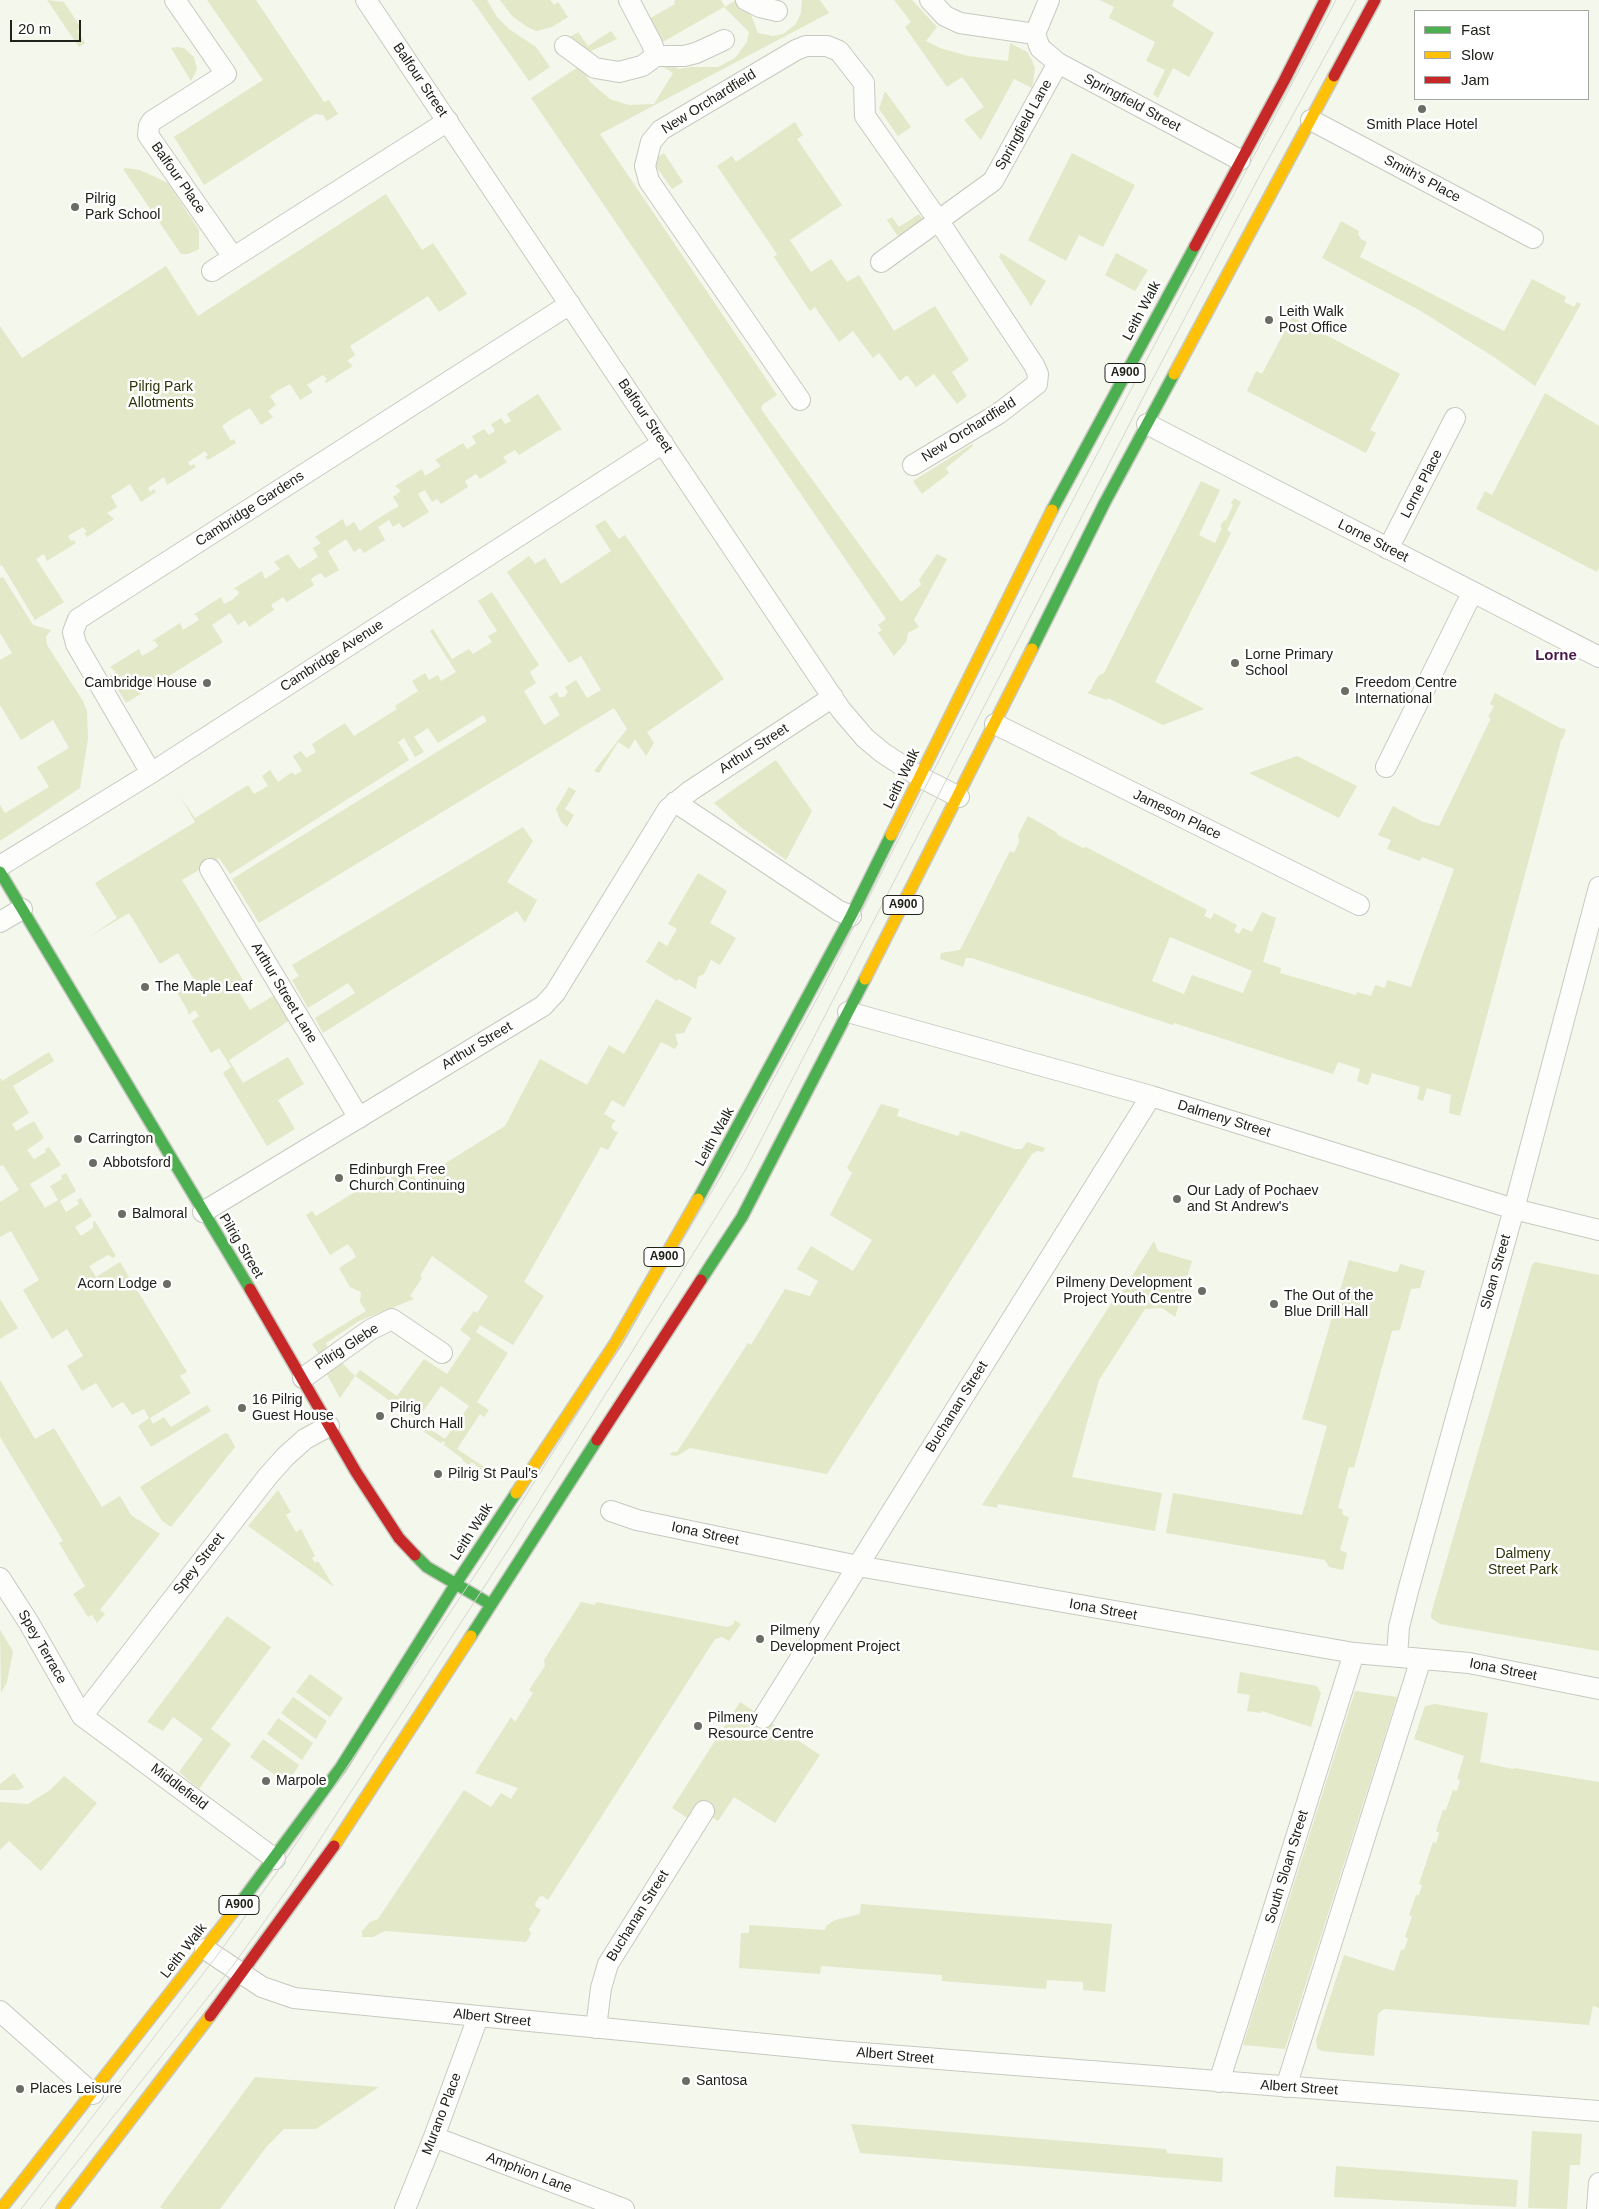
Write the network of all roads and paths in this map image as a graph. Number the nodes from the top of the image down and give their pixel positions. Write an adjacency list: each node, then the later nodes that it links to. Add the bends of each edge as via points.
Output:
1 (175, 0): 20 (street, Balfour Place, via 226,74 152,121 148,135)
2 (366, 0): 16 (street, Balfour Street)
3 (629, 0): 13 (street)
4 (746, 0): 9 (street)
5 (930, 0): 10 (street, via 945,16 960,23)
6 (1049, 0): 10 (street)
7 (1325, 0): 17 (main road, Leith Walk / A900)
8 (1375, 0): 15 (main road, A900)
9 (777, 11)
10 (1035, 34): 14 (street, Springfield Street, via 1040,48)
11 (724, 40): 13 (street, via 684,56)
12 (565, 46): 13 (street, via 591,66 610,72 635,69)
13 (656, 56)
14 (1058, 64): 17 (street, Springfield Street); 18 (street, Springfield Lane, via 993,181)
15 (1311, 120): 19 (street, Smith's Place); 26 (main road, A900)
16 (448, 121): 20 (street); 23 (street, Balfour Street)
17 (1240, 160): 36 (main road, Leith Walk / A900, via 1049,517)
18 (938, 220): 21 (street); 24 (street, New Orchardfield, via 865,116 864,83 839,51 827,46 806,46 796,50 660,130 647,153 645,166 649,181); 28 (street, New Orchardfield, via 1038,374 1036,384 998,414)
19 (1533, 238)
20 (233, 257): 22 (street)
21 (881, 262)
22 (212, 271)
23 (570, 304): 27 (street, Balfour Street); 35 (street, Cambridge Gardens, via 78,619 73,632 76,644)
24 (800, 400)
25 (1455, 418): 29 (street, Lorne Place)
26 (1147, 424): 29 (street, Lorne Street); 33 (main road, A900)
27 (663, 443): 32 (street, Balfour Street); 35 (street, Cambridge Avenue)
28 (913, 465)
29 (1388, 549): 30 (street, Lorne Street)
30 (1472, 593): 31 (street, Lorne Street); 34 (street)
31 (1599, 657)
32 (833, 697): 36 (street, Balfour Street, via 865,738); 38 (street, Arthur Street)
33 (995, 724): 37 (main road, A900); 43 (street, Jameson Place)
34 (1386, 767)
35 (151, 772): 39 (street, Cambridge Avenue)
36 (920, 777): 37 (street, Balfour Street); 45 (main road, Leith Walk / A900)
37 (959, 797): 47 (main road, A900)
38 (675, 802): 45 (street, via 838,911); 49 (street, Arthur Street, via 663,815 555,993 543,1006)
39 (0, 866)
40 (210, 869): 49 (street, Arthur Street Lane)
41 (0, 872): 44 (main road, Pilrig Street)
42 (1599, 887): 50 (street, Sloan Street)
43 (1359, 905)
44 (22, 909): 46 (street); 51 (main road, Pilrig Street)
45 (851, 916): 59 (main road, Leith Walk / A900, via 720,1160 616,1342)
46 (0, 922)
47 (848, 1012): 48 (street, Dalmeny Street); 60 (main road, A900, via 742,1216)
48 (1151, 1096): 50 (street, Dalmeny Street); 57 (street, Buchanan Street)
49 (359, 1118): 51 (street, Arthur Street)
50 (1514, 1209): 52 (street, Dalmeny Street); 62 (street, Sloan Street, via 1408,1591 1399,1627)
51 (203, 1212): 54 (main road, Pilrig Street)
52 (1599, 1230)
53 (442, 1353): 54 (street, Pilrig Glebe, via 392,1319 370,1330)
54 (303, 1378): 55 (main road, Pilrig Street)
55 (329, 1426): 59 (main road, Pilrig Street, via 399,1538 427,1567); 65 (street, Spey Street, via 305,1440 268,1476)
56 (611, 1511): 57 (street, Iona Street, via 637,1520)
57 (858, 1566): 61 (street, Iona Street); 66 (street, Buchanan Street)
58 (0, 1578): 65 (street, Spey Terrace)
59 (455, 1585): 60 (main road, Pilrig Street); 68 (main road, Leith Walk / A900, via 341,1766)
60 (490, 1604): 70 (main road, A900, via 347,1828)
61 (1354, 1653): 62 (street, Iona Street); 74 (street, South Sloan Street)
62 (1397, 1657): 63 (street, Iona Street)
63 (1421, 1659): 64 (street, Iona Street, via 1469,1663); 75 (street)
64 (1599, 1689)
65 (82, 1716): 68 (street, Middlefield)
66 (763, 1718)
67 (704, 1812): 73 (street, Buchanan Street, via 608,1964 600,1988)
68 (275, 1859): 69 (main road, Leith Walk / A900)
69 (205, 1949): 70 (street, Albert Street); 76 (main road, Leith Walk / A900)
70 (242, 1974): 72 (street, Albert Street, via 262,1987 294,1998); 81 (main road, A900)
71 (0, 2011): 76 (street)
72 (478, 2018): 73 (street, Albert Street); 78 (street, Murano Place)
73 (596, 2028): 74 (street, Albert Street, via 837,2052)
74 (1219, 2082): 75 (street, Albert Street)
75 (1286, 2087): 77 (street, Albert Street)
76 (93, 2094): 80 (main road, Leith Walk / A900)
77 (1599, 2111)
78 (434, 2137): 82 (street, Murano Place); 83 (street, Amphion Lane)
79 (1599, 2183): 84 (street)
80 (1, 2209)
81 (62, 2209)
82 (405, 2209)
83 (624, 2209)
84 (1597, 2209)

